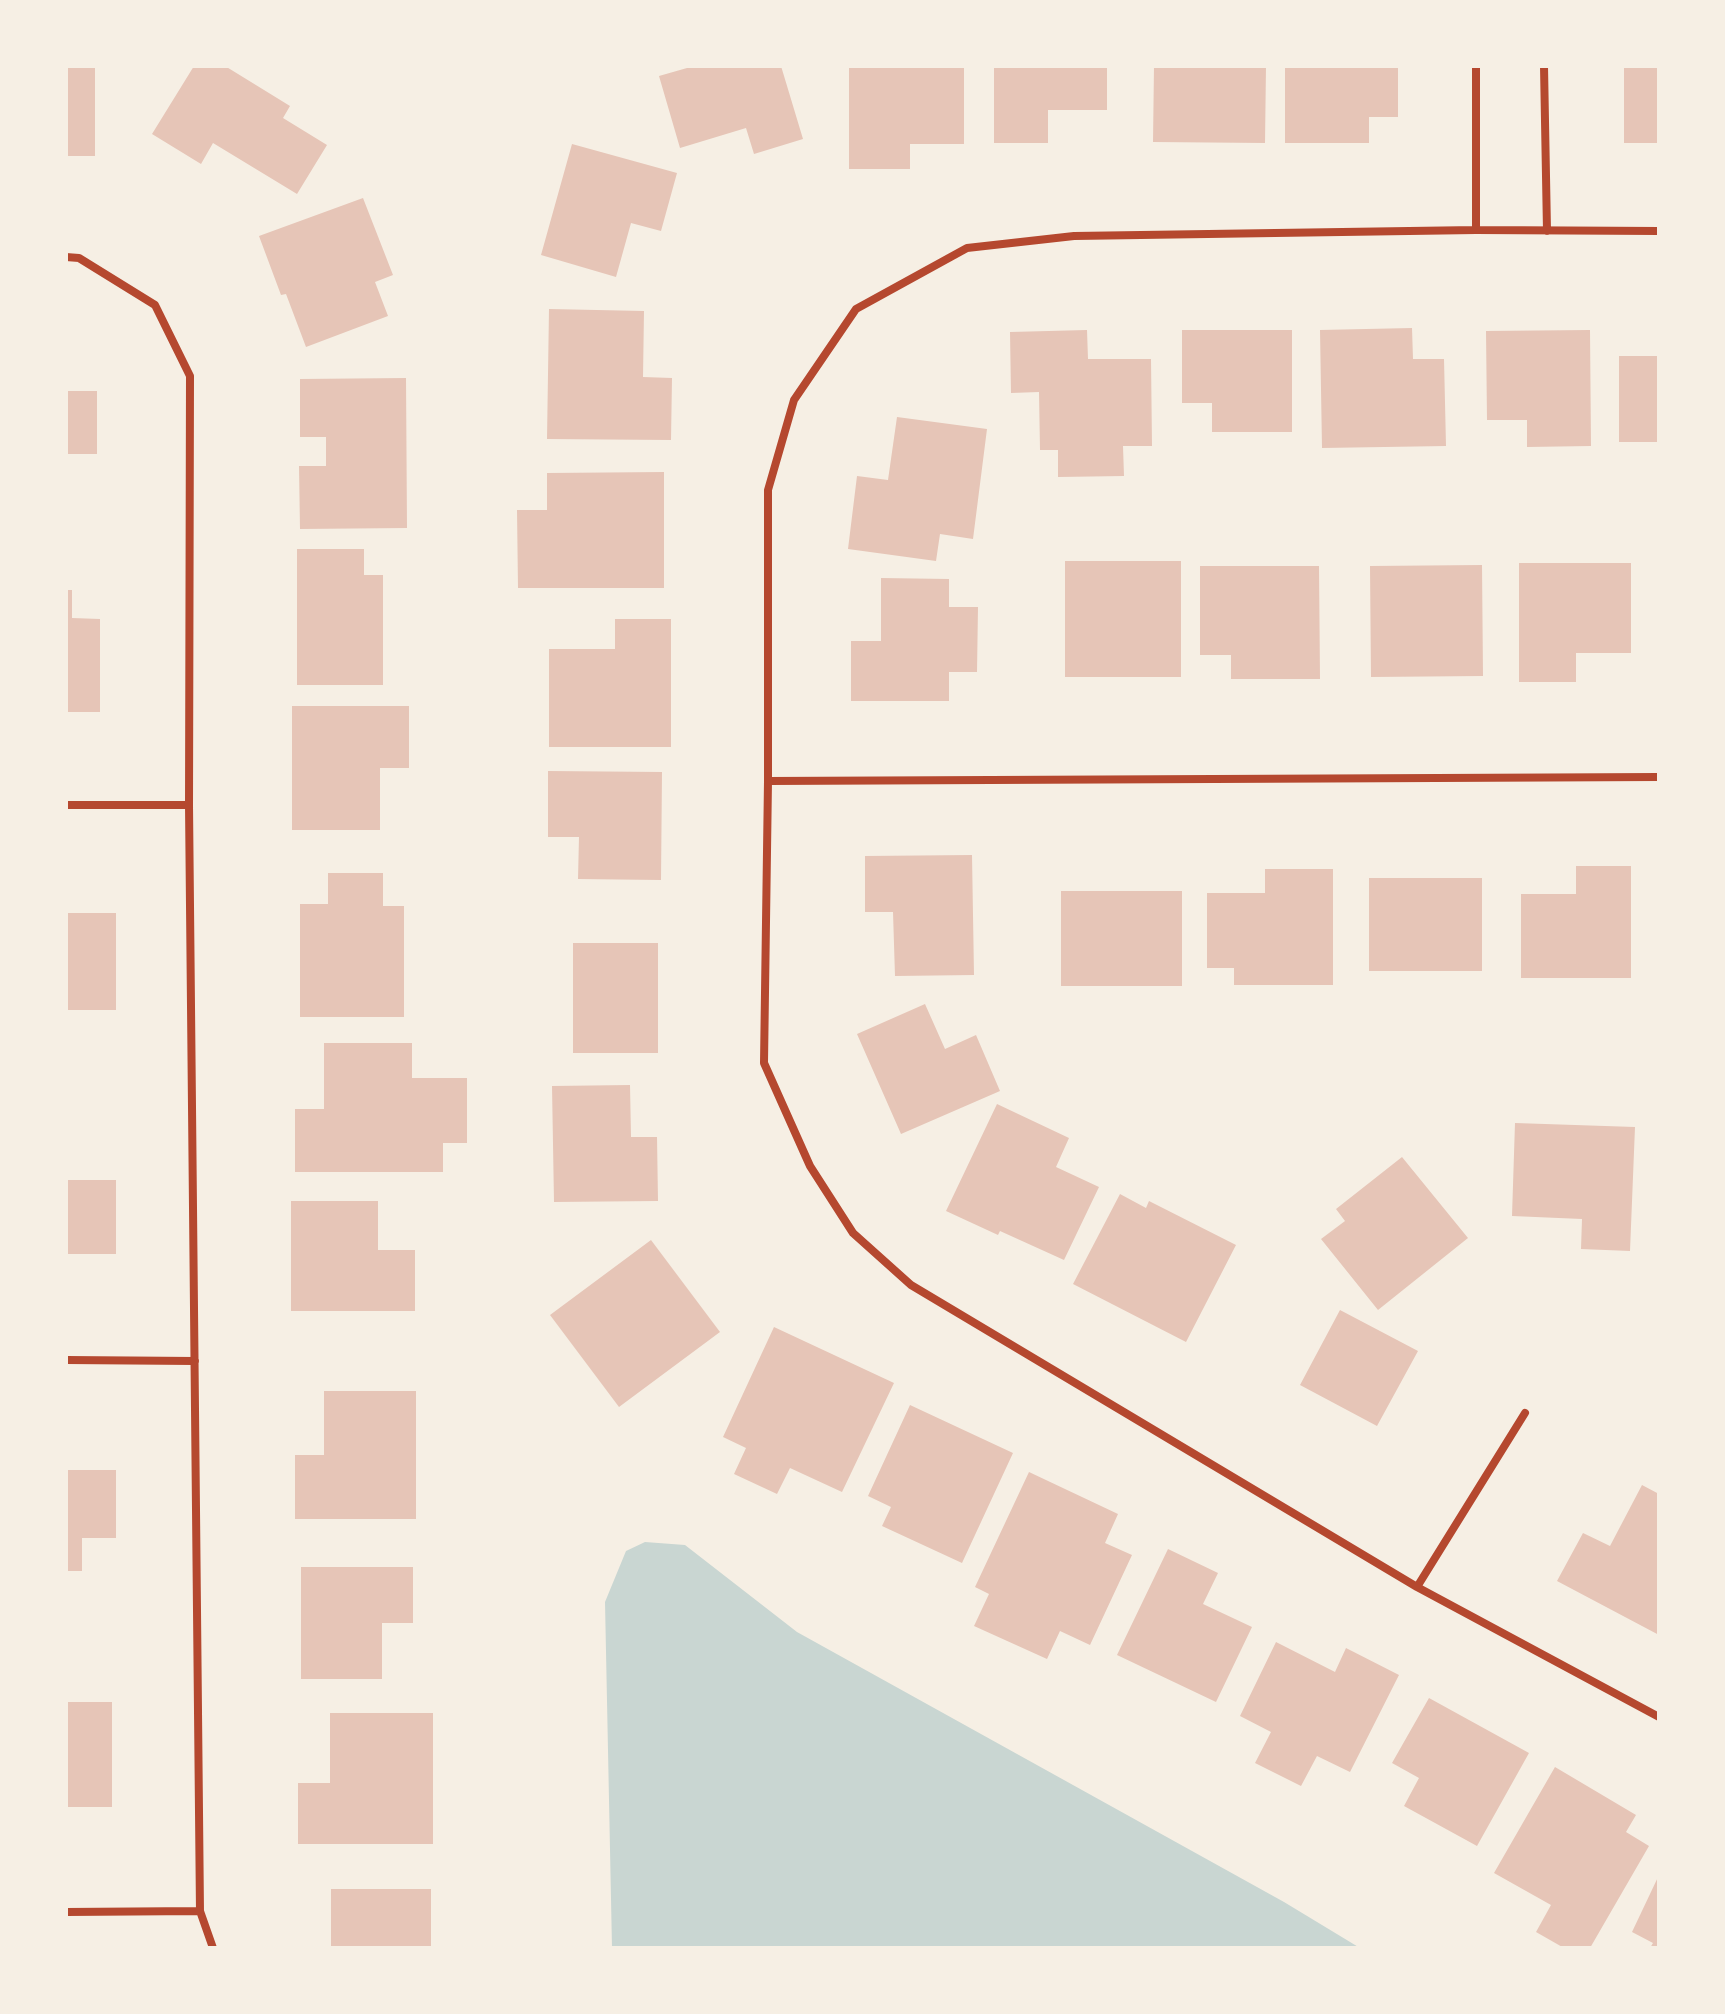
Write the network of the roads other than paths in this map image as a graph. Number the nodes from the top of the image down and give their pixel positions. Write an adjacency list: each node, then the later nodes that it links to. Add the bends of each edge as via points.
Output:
1 (1476, 66): 3 (street)
2 (1544, 66): 4 (street)
3 (1476, 230): 4 (street); 8 (street, via 1074,236 967,248 856,309 794,400 768,490)
4 (1547, 231): 5 (street)
5 (1659, 231)
6 (66, 257): 10 (street, via 79,258 155,305 190,376)
7 (1659, 777): 8 (street)
8 (768, 781): 14 (street, via 764,1063 810,1166 853,1233 911,1285)
9 (66, 805): 10 (street)
10 (189, 805): 12 (street)
11 (66, 1360): 12 (street)
12 (195, 1361): 16 (street)
13 (1525, 1413): 14 (street)
14 (1417, 1587): 15 (street)
15 (1659, 1717)
16 (200, 1911): 17 (street); 18 (street)
17 (66, 1912)
18 (213, 1948)

